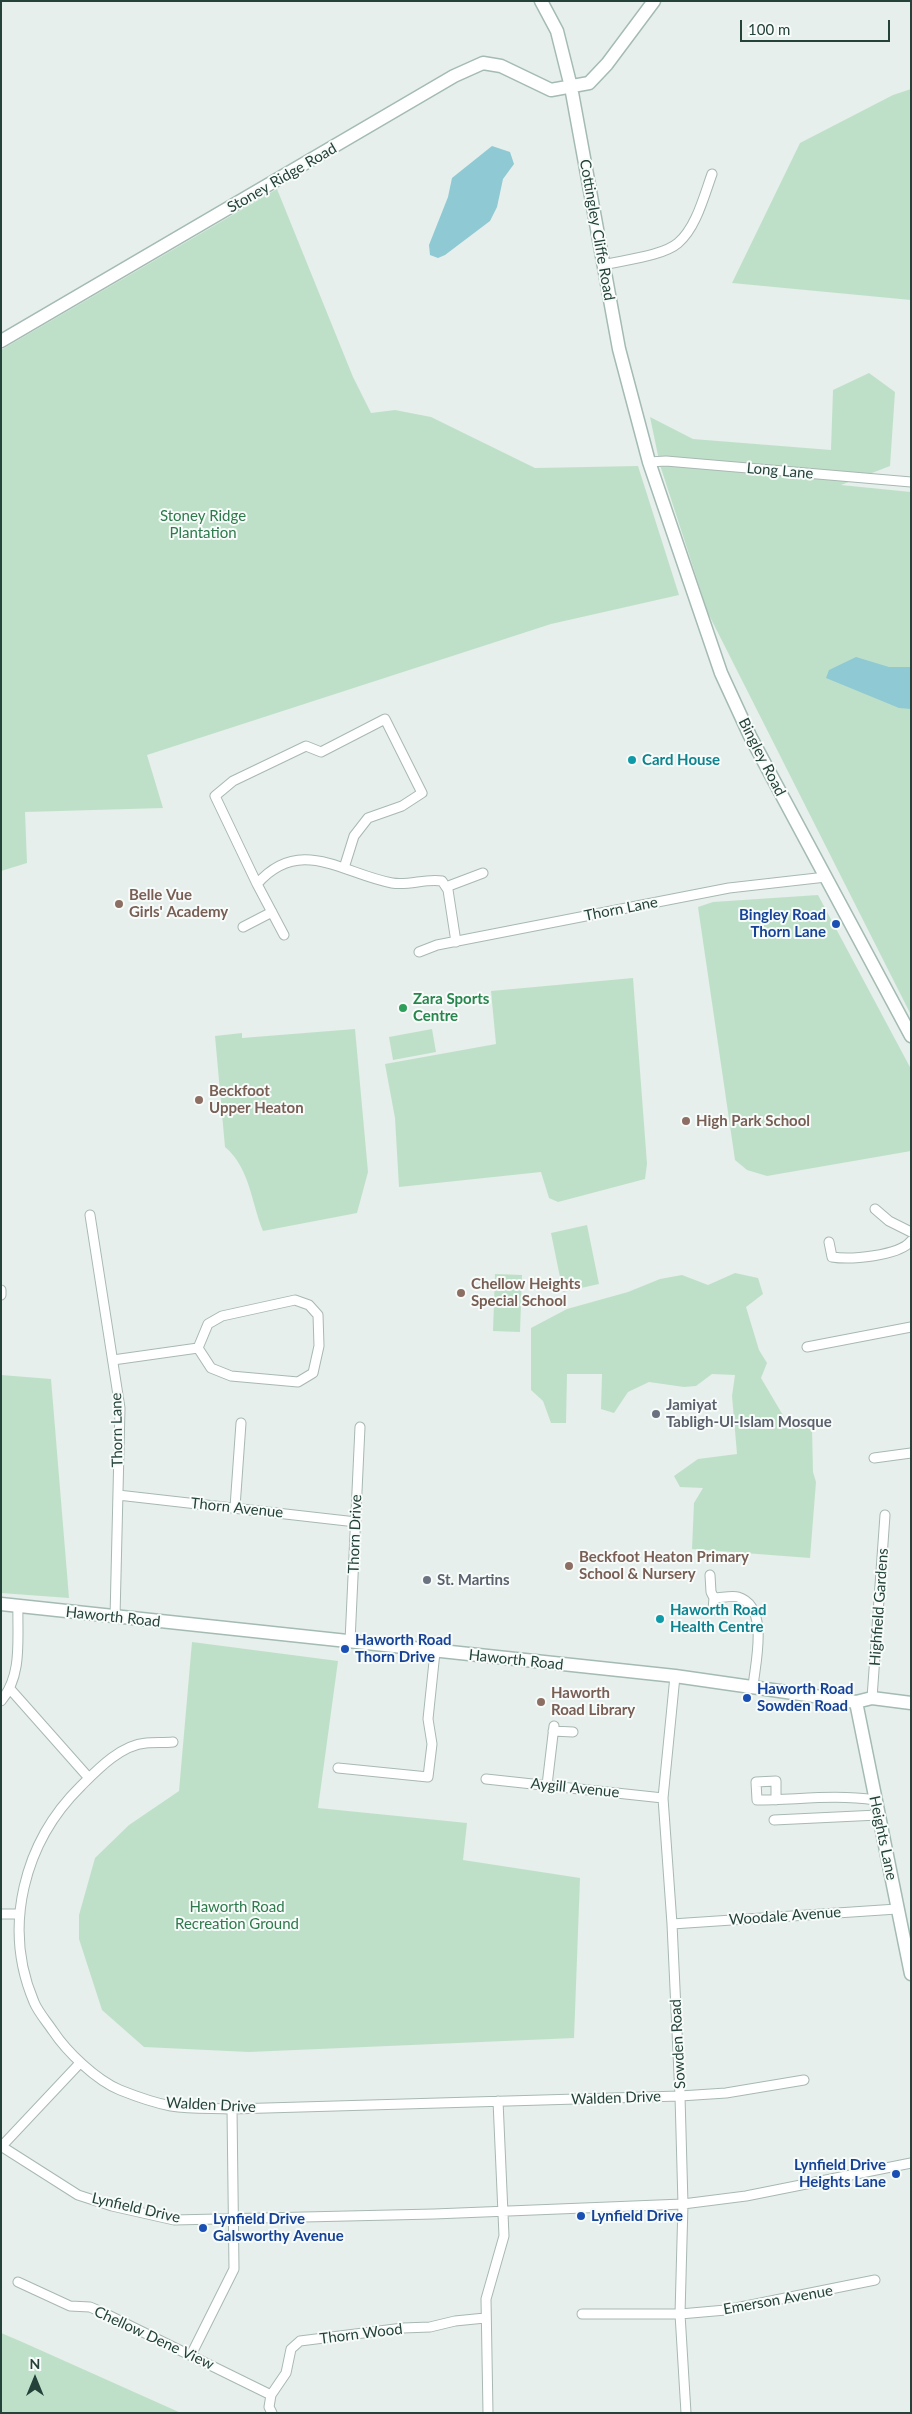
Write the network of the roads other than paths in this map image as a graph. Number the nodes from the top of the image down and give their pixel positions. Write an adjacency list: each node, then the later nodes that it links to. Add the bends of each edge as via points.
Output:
1 (542, 1): 3 (main road, Cottingley Cliffe Road, via 557,31)
2 (654, 1): 3 (main road, Stoney Ridge Road, via 589,83)
3 (571, 87): 5 (main road, Cottingley Cliffe Road); 6 (main road, Stoney Ridge Road, via 551,90 501,66 483,63 476,66)
4 (712, 174): 5 (street, via 696,215 678,244 659,252)
5 (604, 265): 7 (main road, Cottingley Cliffe Road, via 619,349)
6 (1, 341)
7 (650, 462): 8 (street, Long Lane); 11 (main road, Bingley Road, via 721,673 750,736)
8 (911, 482)
9 (344, 868): 12 (street, via 306,858 267,873); 12 (street, via 354,836 368,818 402,806 422,794 385,719 321,752 306,746 233,781 215,796); 13 (street, via 394,884 433,880 442,881)
10 (483, 873): 13 (street)
11 (826, 878): 17 (street, Thorn Lane, via 729,888); 19 (main road, Bingley Road)
12 (257, 884): 14 (street)
13 (446, 887): 17 (street)
14 (272, 912): 15 (street); 16 (street)
15 (244, 927)
16 (284, 935)
17 (456, 942): 18 (street, Thorn Lane)
18 (419, 952)
19 (911, 1036)
20 (875, 1209): 22 (street, via 889,1221)
21 (90, 1216): 30 (street, Thorn Lane)
22 (911, 1232)
23 (911, 1241): 24 (street, via 894,1251 838,1258 832,1256)
24 (829, 1242)
25 (1, 1290): 26 (street)
26 (1, 1296)
27 (911, 1327): 28 (street)
28 (807, 1347)
29 (198, 1348): 29 (street, via 208,1324 222,1316 294,1300 309,1305 318,1315 318,1346 313,1373 298,1382 231,1376 211,1368); 30 (street)
30 (113, 1360): 35 (street, Thorn Lane, via 120,1408)
31 (241, 1423): 36 (street)
32 (360, 1427): 38 (street, Thorn Drive)
33 (911, 1453): 34 (street)
34 (874, 1458)
35 (118, 1495): 36 (street, Thorn Avenue); 44 (street, Thorn Lane)
36 (235, 1507): 38 (street, Thorn Avenue)
37 (885, 1515): 50 (street, Highfield Gardens)
38 (356, 1522): 45 (street, Thorn Drive)
39 (710, 1575): 40 (street)
40 (714, 1598): 43 (street); 48 (street, via 736,1596 748,1602 754,1612 759,1626)
41 (1, 1604): 42 (main road, Haworth Road)
42 (18, 1606): 44 (main road, Haworth Road); 49 (street, via 16,1671)
43 (713, 1610)
44 (116, 1617): 45 (main road, Haworth Road)
45 (350, 1641): 46 (main road, Haworth Road)
46 (435, 1652): 47 (main road, Haworth Road); 56 (street, via 428,1719 432,1744 428,1777)
47 (675, 1676): 48 (main road, Haworth Road); 60 (street, Sowden Road)
48 (753, 1687): 52 (main road, Haworth Road)
49 (10, 1690): 51 (street); 57 (street)
50 (872, 1698): 52 (main road, Haworth Road); 53 (main road, Haworth Road)
51 (1, 1701)
52 (856, 1702): 62 (main road, Heights Lane)
53 (911, 1703)
54 (573, 1732): 59 (street, via 553,1729)
55 (172, 1742): 57 (street, Walden Drive, via 144,1743 119,1753)
56 (338, 1768)
57 (89, 1778): 67 (street, Walden Drive, via 63,1804 40,1840 23,1883)
58 (486, 1779): 59 (street, Aygill Avenue)
59 (547, 1785): 60 (street, Aygill Avenue)
60 (663, 1798): 68 (street, Sowden Road)
61 (776, 1800): 62 (street, via 850,1796)
62 (874, 1800): 63 (main road, Heights Lane)
63 (878, 1815): 64 (street); 65 (main road, Heights Lane)
64 (774, 1820)
65 (897, 1909): 68 (street, Woodale Avenue); 69 (main road, Heights Lane)
66 (1, 1914): 67 (street)
67 (20, 1914): 71 (street, Walden Drive, via 20,1956 34,2003 63,2046)
68 (672, 1924): 73 (street, Sowden Road)
69 (909, 1959): 70 (main road, Heights Lane)
70 (911, 1974)
71 (80, 2063): 75 (street, Walden Drive, via 118,2089 170,2106); 76 (street)
72 (804, 2080): 73 (street, Walden Drive, via 726,2093)
73 (680, 2096): 74 (street, Walden Drive); 78 (street, Sowden Road)
74 (498, 2101): 75 (street, Walden Drive); 79 (street)
75 (232, 2109): 80 (street)
76 (1, 2147): 80 (street, Lynfield Drive, via 78,2195 112,2206 174,2220)
77 (911, 2164): 78 (street, Lynfield Drive, via 746,2196)
78 (683, 2204): 79 (street, Lynfield Drive); 84 (street, Sowden Road)
79 (504, 2212): 80 (street, Lynfield Drive); 85 (street, via 504,2236 490,2282)
80 (234, 2220): 86 (street, via 234,2269)
81 (875, 2280): 84 (street, Emerson Avenue, via 726,2310)
82 (18, 2282): 86 (street, Chellow Dene View, via 70,2306 90,2307)
83 (582, 2314): 84 (street, Emerson Avenue)
84 (680, 2314): 90 (street, Sowden Road)
85 (485, 2318): 87 (street, Thorn Wood, via 300,2341 291,2349 286,2373); 89 (street)
86 (192, 2355): 87 (street, Chellow Dene View)
87 (271, 2395): 88 (street, via 269,2407)
88 (272, 2413)
89 (488, 2413)
90 (686, 2413)

